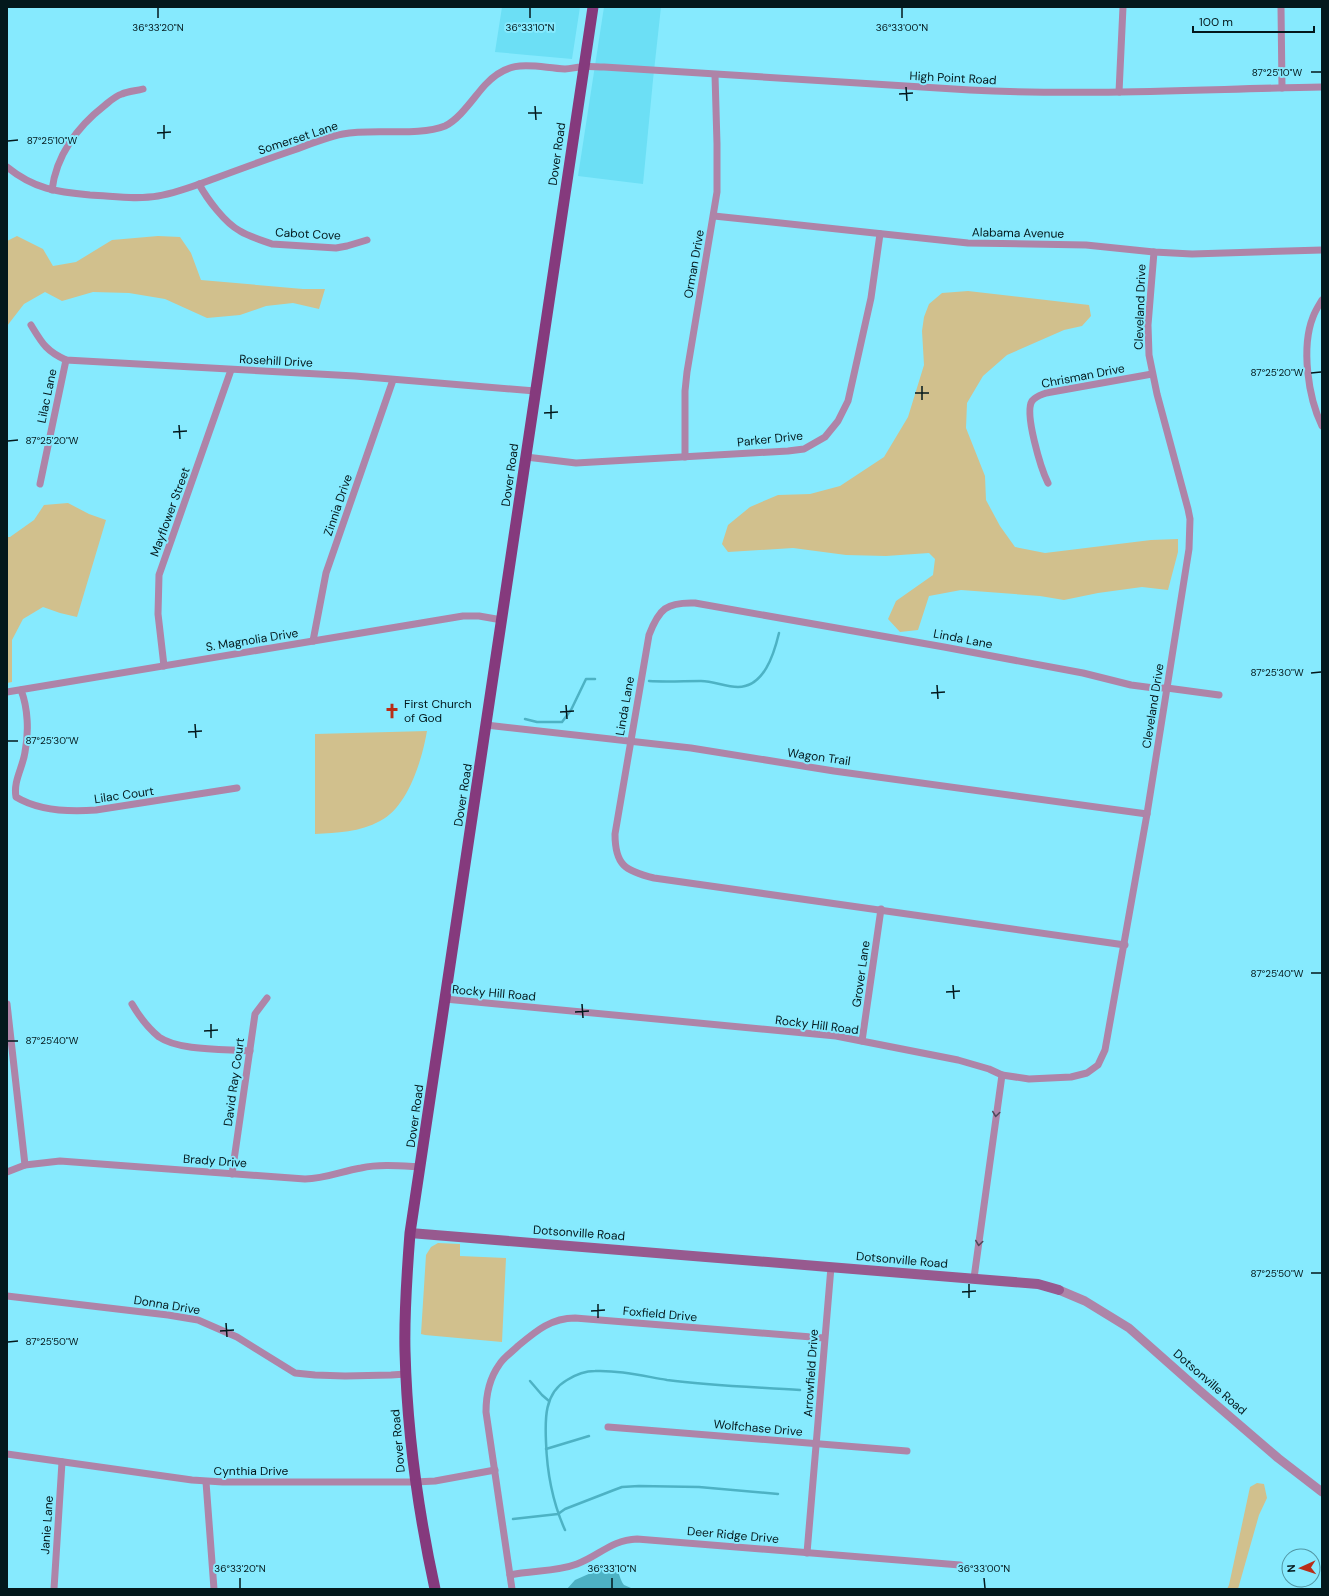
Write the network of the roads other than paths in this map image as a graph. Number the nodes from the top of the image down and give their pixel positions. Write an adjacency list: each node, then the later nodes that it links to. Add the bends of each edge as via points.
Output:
1 (592, 7): 4 (main road, Dover Road)
2 (1123, 7): 9 (street)
3 (1281, 7): 7 (street)
4 (583, 66): 5 (street, High Point Road); 11 (street, Somerset Lane, via 568,69 530,65 510,67 492,78 446,125 422,131 369,131 343,134); 24 (main road, Dover Road)
5 (715, 75): 9 (street, High Point Road, via 984,91); 13 (street, Orman Drive, via 717,192)
6 (1322, 87): 7 (street, High Point Road)
7 (1282, 88): 9 (street, High Point Road)
8 (143, 89): 12 (street, via 120,94 83,126 67,145 53,178)
9 (1119, 92)
10 (7, 167): 12 (street, Somerset Lane, via 27,181)
11 (199, 184): 12 (street, Somerset Lane, via 145,198); 15 (street, Cabot Cove, via 209,201 238,230 263,241 272,244 336,248)
12 (52, 190)
13 (714, 216): 14 (street, Alabama Avenue); 27 (street, Orman Drive, via 687,372)
14 (880, 234): 17 (street, Alabama Avenue, via 968,243 1086,245); 27 (street, Parker Drive, via 871,298 848,401 838,421 825,437 804,449)
15 (367, 240)
16 (1322, 250): 17 (street, Alabama Avenue, via 1220,254)
17 (1154, 252): 22 (street, Cleveland Drive, via 1148,333)
18 (1322, 300): 25 (street, via 1313,316 1308,344 1313,406)
19 (31, 325): 20 (street, Rosehill Drive, via 52,354)
20 (66, 360): 21 (street, Rosehill Drive); 29 (street, Lilac Lane)
21 (231, 370): 23 (street, Rosehill Drive); 32 (street, Mayflower Street, via 159,575 158,614)
22 (1152, 374): 28 (street, Chrisman Drive, via 1046,393 1032,401 1030,421); 33 (street, Cleveland Drive, via 1190,519 1189,549)
23 (393, 380): 24 (street, Rosehill Drive); 31 (street, Zinnia Drive, via 326,573)
24 (535, 391): 26 (main road, Dover Road)
25 (1322, 426)
26 (526, 457): 27 (street, Parker Drive, via 576,463); 30 (main road, Dover Road)
27 (685, 457)
28 (1048, 483)
29 (40, 484)
30 (502, 620): 31 (street, S. Magnolia Drive, via 463,616); 37 (main road, Dover Road)
31 (313, 641): 32 (street, S. Magnolia Drive)
32 (164, 666): 34 (street, S. Magnolia Drive)
33 (1167, 688): 36 (street, Linda Lane); 38 (street, Linda Lane, via 1130,685 1083,673 914,641 700,604 679,603 662,610 648,635); 40 (street, Cleveland Drive)
34 (21, 690): 35 (street, S. Magnolia Drive); 39 (street, Lilac Court, via 25,701 26,736 25,751 16,783 16,797 27,803 80,811)
35 (7, 692)
36 (1219, 695)
37 (486, 725): 38 (street, Wagon Trail); 44 (main road, Dover Road)
38 (630, 742): 40 (street, Wagon Trail, via 691,748); 41 (street, Linda Lane, via 615,840 618,858 630,870 654,878)
39 (237, 788)
40 (1147, 814): 42 (street, Cleveland Drive)
41 (881, 909): 42 (street, Linda Lane); 47 (street, Grover Lane)
42 (1125, 945): 49 (street, Cleveland Drive, via 1105,1050 1098,1065 1087,1073 1071,1077 1029,1079)
43 (267, 998): 48 (street, David Ray Court, via 255,1014)
44 (445, 999): 47 (street, Rocky Hill Road, via 836,1036); 51 (main road, Dover Road)
45 (7, 1004): 50 (street)
46 (132, 1004): 48 (street, via 150,1029 168,1042 186,1047)
47 (862, 1041): 49 (street, Rocky Hill Road, via 958,1060)
48 (250, 1051): 53 (street, David Ray Court)
49 (1002, 1075): 56 (street, one-way to 56)
50 (25, 1165): 52 (street, Brady Drive); 53 (street, Brady Drive, via 60,1160)
51 (420, 1167): 53 (street, Brady Drive, via 375,1166 311,1179); 54 (main road, Dover Road)
52 (7, 1172)
53 (232, 1174)
54 (410, 1233): 55 (main road, Dotsonville Road); 60 (main road, Dover Road, via 406,1302)
55 (831, 1267): 56 (main road, Dotsonville Road); 59 (street, Arrowfield Drive)
56 (974, 1278): 57 (main road, Dotsonville Road, via 1038,1284)
57 (1059, 1290): 69 (street, Dotsonville Road, via 1084,1300 1129,1328 1253,1437)
58 (7, 1296): 60 (street, Donna Drive, via 168,1314 198,1320 237,1337 295,1372 342,1376)
59 (824, 1338): 62 (street, Arrowfield Drive); 66 (street, Foxfield Drive, via 575,1318 552,1322 536,1331 505,1357 488,1386 486,1412)
60 (406, 1374): 68 (main road, Dover Road)
61 (608, 1427): 62 (street, Wolfchase Drive)
62 (816, 1444): 63 (street, Wolfchase Drive); 70 (street, Arrowfield Drive)
63 (907, 1451)
64 (7, 1454): 65 (street, Cynthia Drive)
65 (62, 1462): 67 (street, Cynthia Drive); 73 (street, Janie Lane)
66 (495, 1470): 68 (street, Cynthia Drive); 72 (street, Foxfield Drive)
67 (206, 1482): 68 (street, Cynthia Drive); 74 (street)
68 (415, 1482): 75 (main road, Dover Road)
69 (1322, 1492)
70 (807, 1553): 71 (street, Deer Ridge Drive); 72 (street, Deer Ridge Drive, via 629,1539 612,1544 578,1564)
71 (960, 1565)
72 (510, 1575): 76 (street, Foxfield Drive)
73 (54, 1589)
74 (214, 1589)
75 (434, 1589)
76 (512, 1589)

